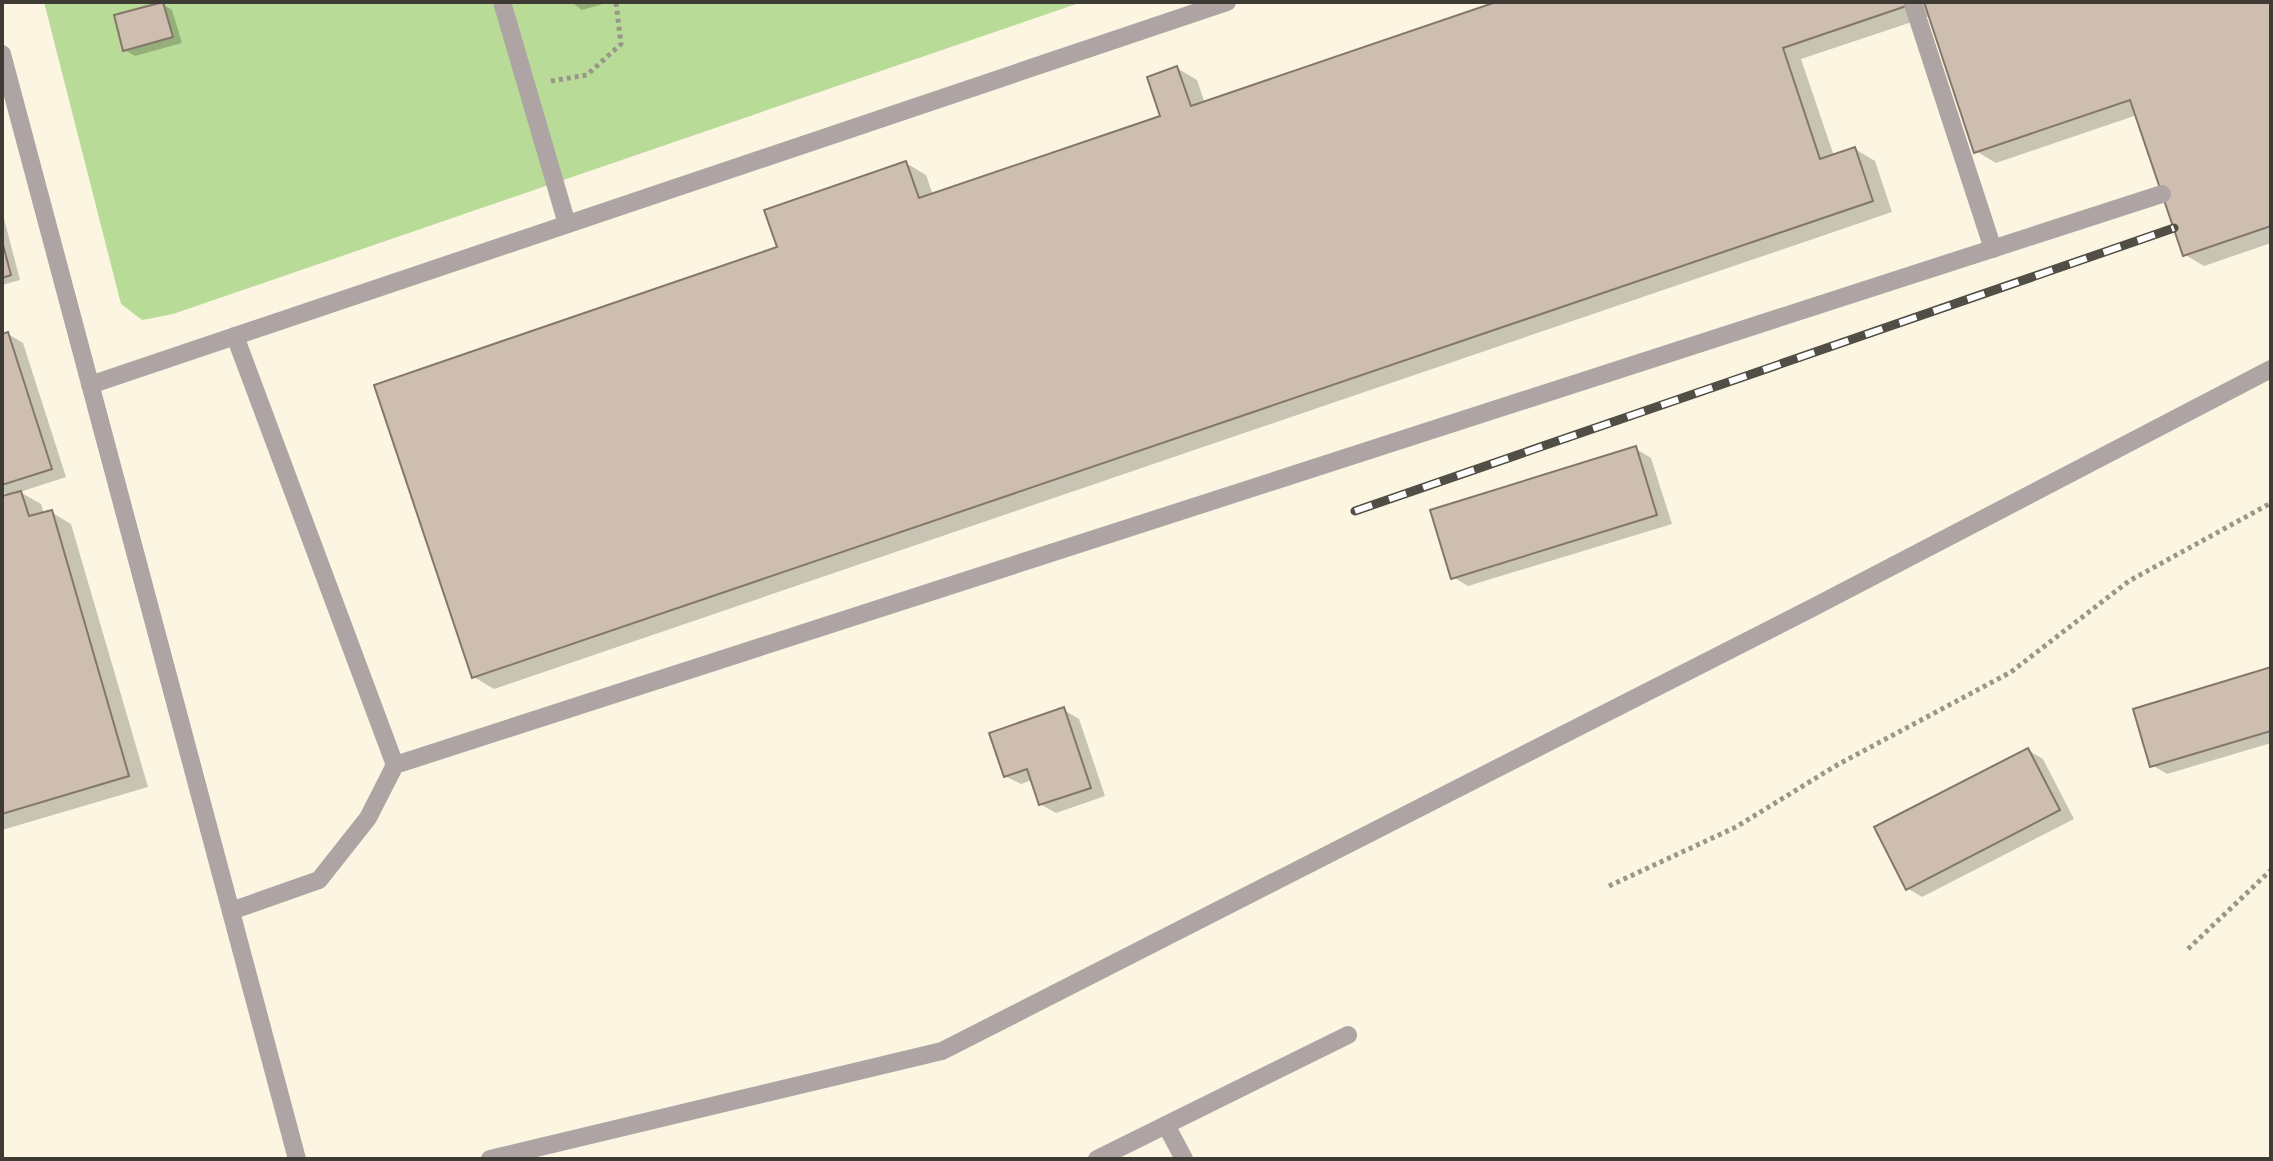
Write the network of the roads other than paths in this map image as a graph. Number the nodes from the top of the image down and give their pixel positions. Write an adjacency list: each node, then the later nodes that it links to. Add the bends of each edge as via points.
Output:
1 (502, 2): 6 (lane)
2 (1227, 2): 6 (lane)
3 (1913, 4): 7 (lane)
4 (2, 54): 10 (lane)
5 (2162, 194): 7 (lane)
6 (567, 224): 8 (lane)
7 (1993, 249): 11 (lane)
8 (235, 336): 10 (lane); 11 (lane)
9 (2271, 369): 16 (lane, via 942,1051)
10 (90, 385): 12 (lane)
11 (395, 765): 12 (lane, via 368,818 319,880)
12 (231, 911): 15 (lane)
13 (1348, 1035): 14 (lane)
14 (1166, 1125): 17 (lane); 18 (lane)
15 (297, 1159)
16 (490, 1159)
17 (1097, 1159)
18 (1184, 1159)

